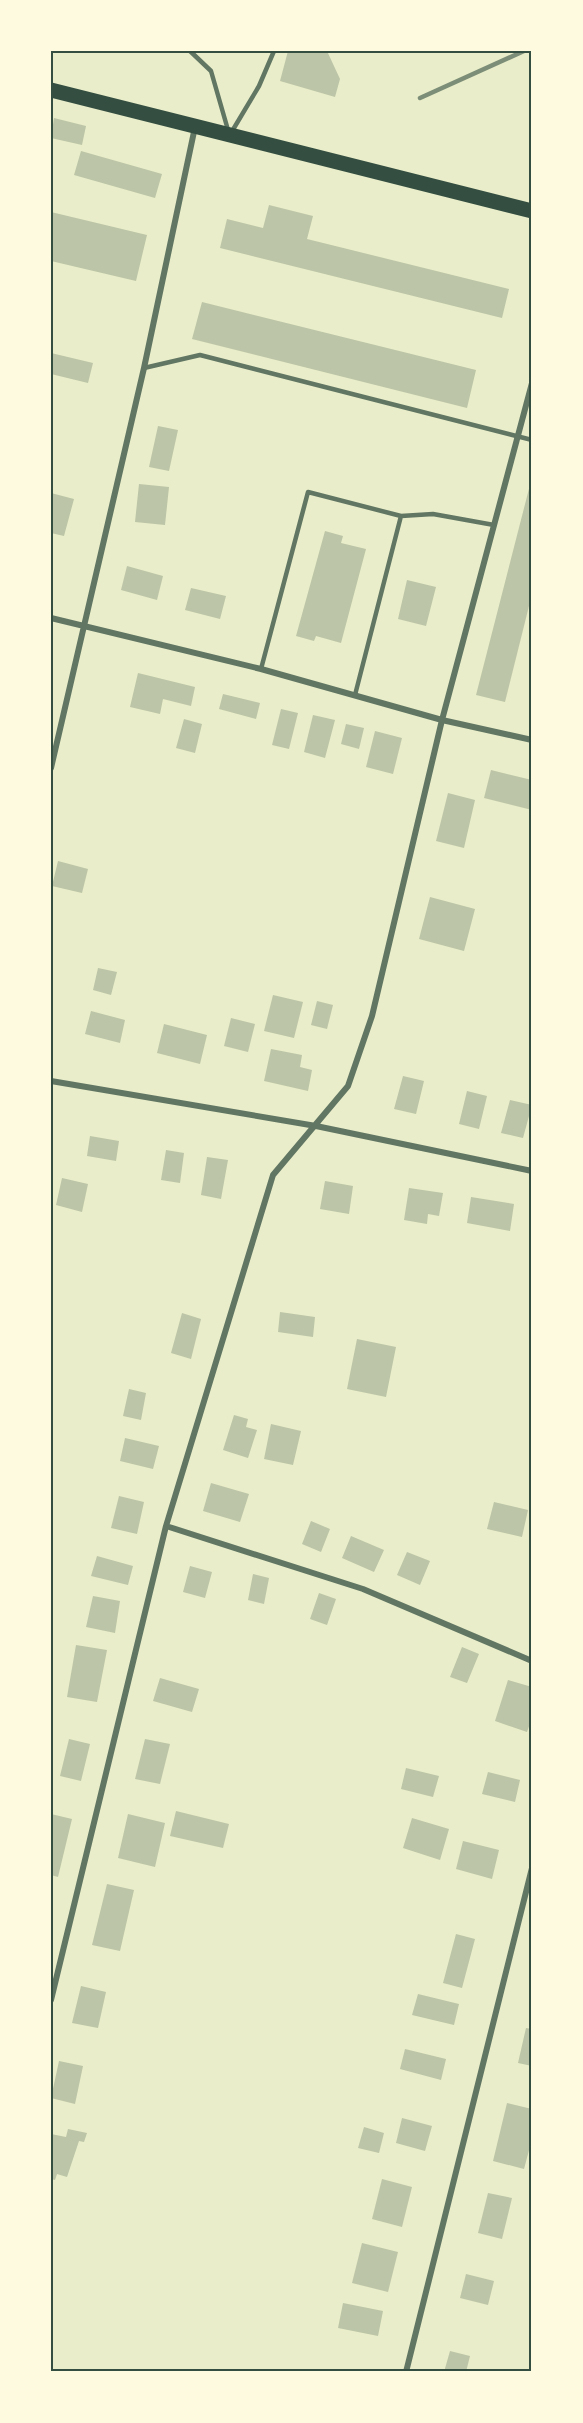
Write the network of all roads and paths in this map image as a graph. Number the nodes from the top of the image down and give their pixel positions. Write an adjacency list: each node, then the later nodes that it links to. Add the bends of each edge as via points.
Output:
1 (190, 51): 5 (lane, via 211,71)
2 (274, 51): 5 (lane)
3 (51, 90): 4 (main road)
4 (195, 126): 5 (main road); 7 (street)
5 (230, 136): 6 (main road)
6 (532, 211)
7 (144, 368): 9 (lane, via 200,356); 14 (street)
8 (532, 383): 9 (street)
9 (518, 436): 10 (lane); 12 (street)
10 (532, 440)
11 (401, 516): 12 (lane, via 433,514); 15 (lane, via 308,492); 16 (lane)
12 (494, 525): 17 (street)
13 (51, 618): 14 (street)
14 (82, 627): 15 (street); 19 (street)
15 (261, 669): 16 (street)
16 (355, 695): 17 (street)
17 (442, 720): 18 (street); 21 (street, via 372,1016 348,1086)
18 (532, 741)
19 (51, 768)
20 (51, 1081): 21 (street)
21 (316, 1126): 22 (street); 23 (street, via 273,1175)
22 (532, 1171)
23 (166, 1526): 24 (street, via 363,1588); 26 (street)
24 (532, 1661)
25 (532, 1868): 27 (street)
26 (51, 2000)
27 (406, 2372)

